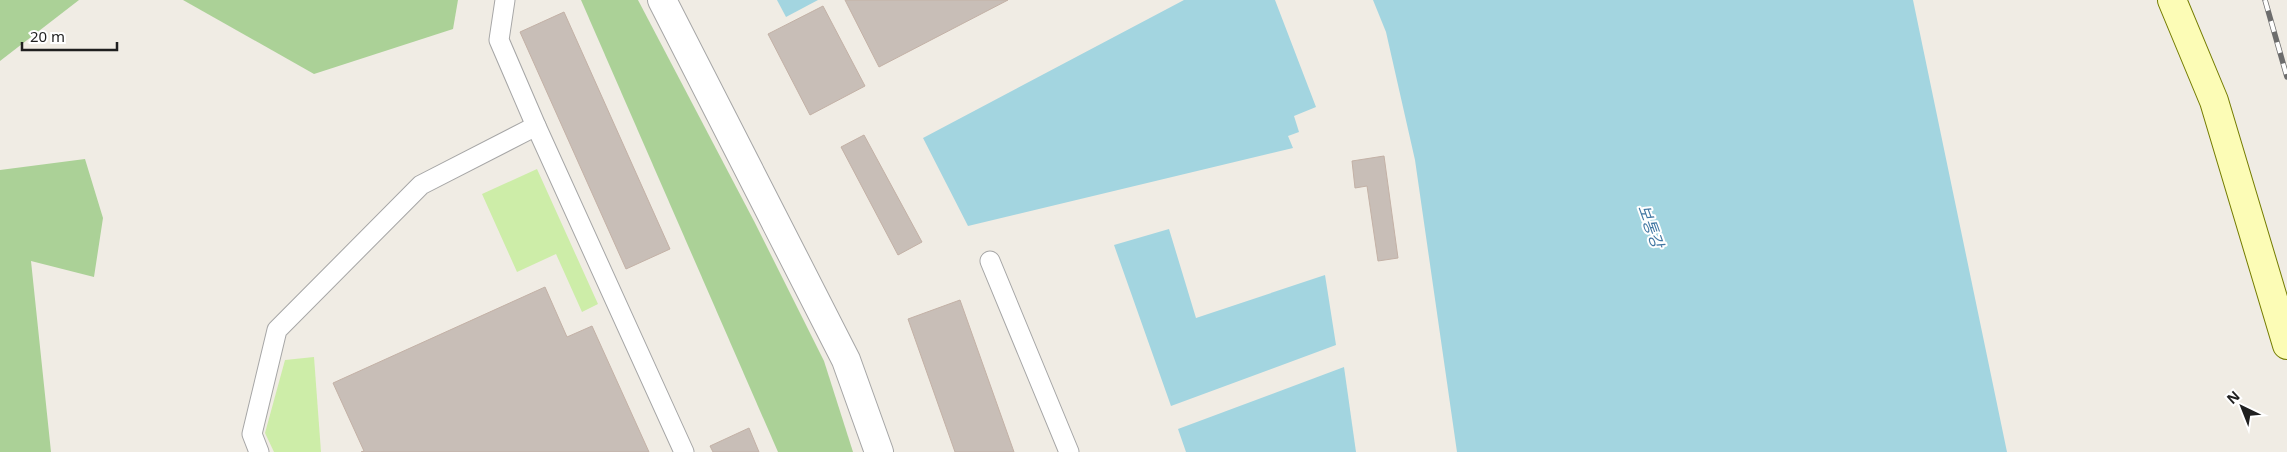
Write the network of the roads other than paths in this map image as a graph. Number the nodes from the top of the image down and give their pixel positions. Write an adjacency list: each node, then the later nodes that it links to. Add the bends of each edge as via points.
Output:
1 (505, 0): 4 (lane, via 499,40)
2 (662, 0): 9 (street, via 846,360)
3 (2172, 0): 6 (main road, via 2214,101)
4 (536, 126): 7 (lane, via 421,185 277,330 252,434); 8 (lane)
5 (990, 261): 10 (lane)
6 (2287, 345)
7 (259, 452)
8 (684, 452)
9 (879, 452)
10 (1069, 452)

